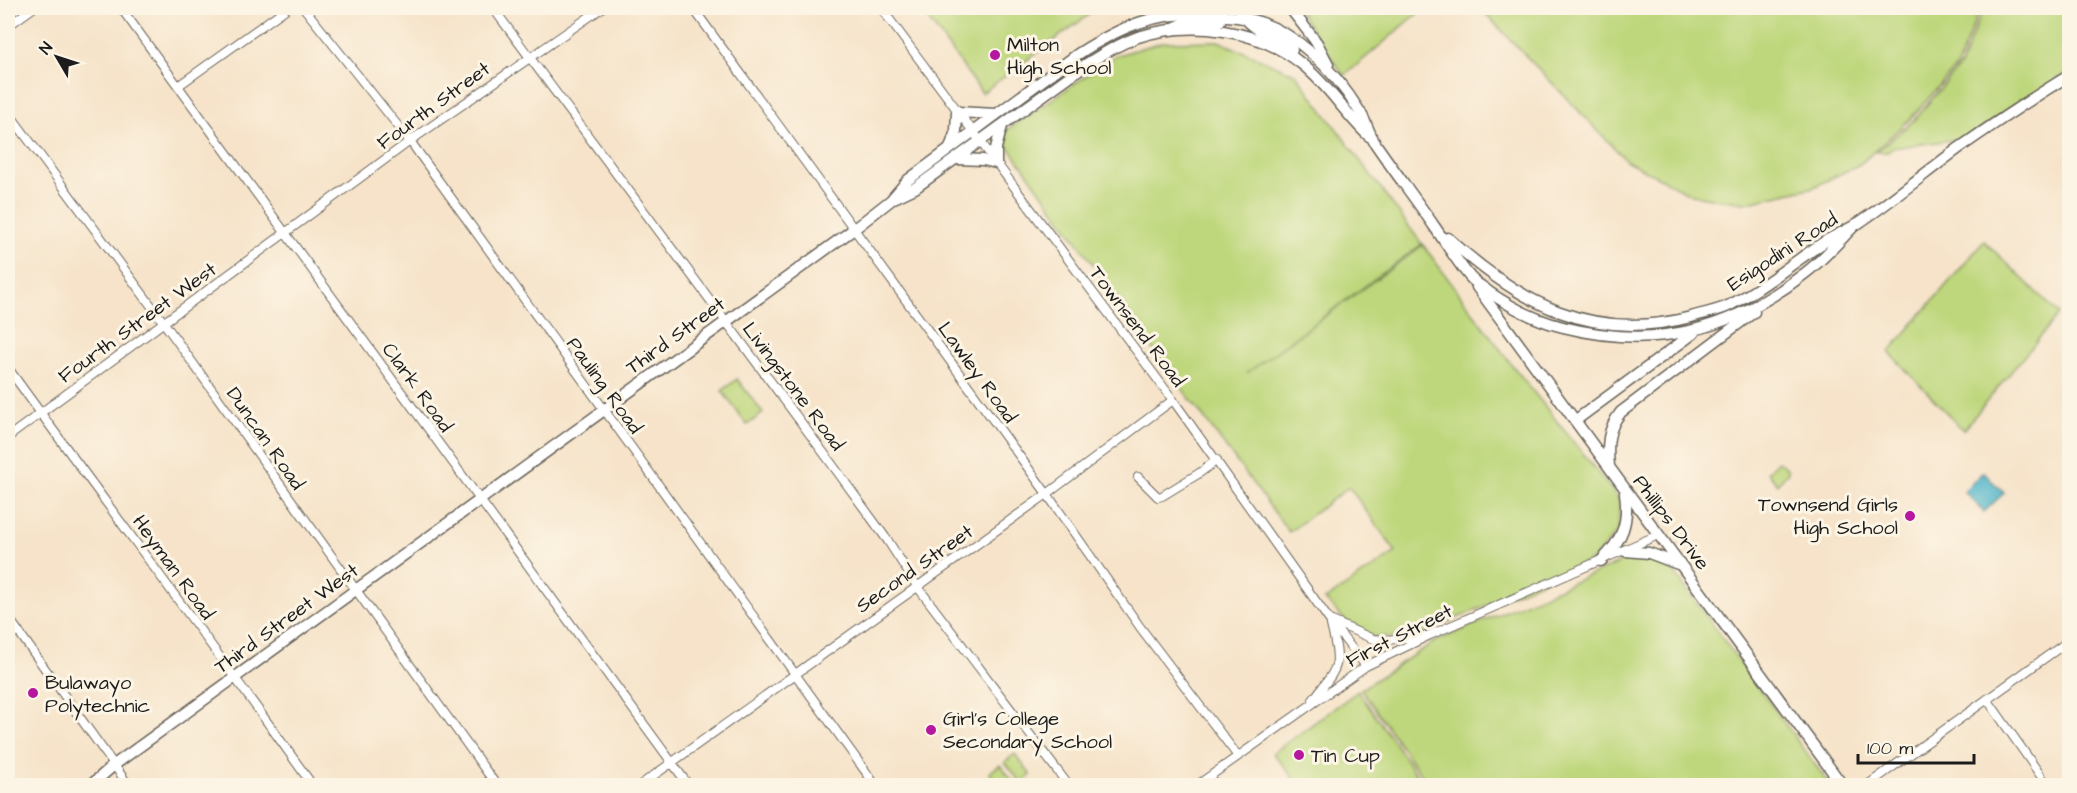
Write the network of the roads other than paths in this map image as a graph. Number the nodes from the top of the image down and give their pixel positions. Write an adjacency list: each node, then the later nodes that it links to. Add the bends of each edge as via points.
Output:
1 (33, 8): 13 (street)
2 (121, 8): 19 (street, Clark Road)
3 (287, 8): 19 (street)
4 (304, 8): 26 (street, Pauling Road)
5 (493, 8): 15 (street, Livingstone Road)
6 (602, 8): 15 (street, Fourth Street)
7 (693, 8): 34 (street, Lawley Road)
8 (881, 8): 21 (street, Townsend Road)
9 (1191, 8): 12 (main road)
10 (1290, 8): 17 (main road, via 1317,43)
11 (1244, 11): 12 (main road, Esigodini Road); 14 (main road, via 1234,20 1185,22); 16 (main road, via 1252,26 1288,46); 17 (main road, Esigodini Road, via 1296,41)
12 (1172, 16): 22 (main road, Esigodini Road, via 1150,19 1107,35)
13 (8, 26)
14 (1169, 30): 16 (main road, Esigodini Road, via 1200,29 1244,35); 23 (main road, Esigodini Road, via 1112,48)
15 (529, 58): 26 (street, Fourth Street); 39 (street, Livingstone Road)
16 (1303, 64): 25 (main road, Esigodini Road)
17 (1332, 73): 25 (main road, Esigodini Road, via 1361,114)
18 (2070, 75): 32 (main road, Esigodini Road, via 1962,146)
19 (178, 86): 35 (street, Clark Road)
20 (8, 112): 40 (street, Duncan Road)
21 (957, 112): 22 (main road); 24 (street, Townsend Road); 28 (main road)
22 (996, 114): 24 (main road, Esigodini Road)
23 (1002, 126): 27 (main road, Esigodini Road); 30 (main road)
24 (972, 132): 27 (street, Townsend Road); 28 (main road, Third Street)
25 (1373, 140): 33 (main road, Esigodini Road)
26 (410, 141): 35 (street, Fourth Street); 44 (street, Pauling Road)
27 (980, 142): 29 (main road, Third Street); 30 (street, Townsend Road)
28 (950, 148): 31 (main road, Third Street, via 908,180)
29 (957, 159): 30 (main road); 31 (main road, Third Street)
30 (996, 163): 43 (street, Townsend Road)
31 (891, 200): 34 (main road, Third Street)
32 (1856, 224): 36 (main road, Esigodini Road); 38 (main road, Esigodini Road)
33 (1434, 226): 37 (main road, Esigodini Road); 38 (main road, Esigodini Road, via 1476,264 1520,294 1579,318 1644,324 1675,321)
34 (854, 229): 39 (main road, Third Street); 52 (street, Lawley Road)
35 (286, 233): 40 (street, Fourth Street West); 53 (street, Clark Road)
36 (1804, 274): 41 (main road, Esigodini Road, via 1728,320); 49 (main road, via 1621,412 1608,439)
37 (1471, 279): 41 (main road, Esigodini Road, via 1527,315 1605,337 1654,337); 46 (main road, Phillips Drive)
38 (1728, 307): 41 (main road)
39 (725, 321): 44 (main road, Third Street); 58 (street, Livingstone Road)
40 (164, 323): 45 (street, Fourth Street West); 59 (street, Duncan Road)
41 (1700, 329): 46 (main road)
42 (8, 368): 45 (street, Heyman Road)
43 (1173, 400): 48 (street, Townsend Road); 52 (street, Second Street)
44 (603, 410): 53 (main road, Third Street); 65 (street, Pauling Road)
45 (40, 413): 47 (street, Fourth Street West); 66 (street, Heyman Road)
46 (1576, 420): 49 (main road, Phillips Drive)
47 (8, 437)
48 (1217, 460): 50 (street, via 1158,497); 61 (street, Townsend Road)
49 (1610, 468): 51 (main road, Phillips Drive)
50 (1138, 477)
51 (1625, 490): 54 (main road, Phillips Drive); 56 (main road, via 1625,526 1616,545)
52 (1047, 494): 58 (street, Second Street); 69 (street, Lawley Road, via 1140,627)
53 (479, 499): 59 (main road, Third Street West); 70 (street, Clark Road)
54 (1658, 535): 55 (street, First Street); 57 (main road, Phillips Drive)
55 (1625, 551): 56 (street, First Street); 57 (main road, via 1649,553)
56 (1601, 561): 62 (street, First Street)
57 (1681, 566): 81 (main road, Phillips Drive)
58 (916, 586): 65 (street, Second Street); 79 (street, Livingstone Road)
59 (355, 591): 66 (main road, Third Street West); 75 (street, Duncan Road)
60 (8, 617): 71 (street)
61 (1330, 621): 62 (street, via 1373,639); 64 (street, Townsend Road); 68 (street, via 1338,664)
62 (1430, 635): 64 (street, First Street)
63 (2070, 640): 67 (street)
64 (1366, 666): 68 (street, First Street)
65 (795, 674): 70 (street, Second Street); 78 (street, Pauling Road)
66 (235, 676): 71 (main road, Third Street West); 74 (street, Heyman Road)
67 (1987, 699): 82 (street); 83 (street)
68 (1308, 706): 69 (street, First Street)
69 (1237, 755): 80 (street, First Street)
70 (672, 762): 76 (street, Second Street); 77 (street, Clark Road)
71 (114, 765): 72 (main road, Third Street West); 73 (street)
72 (90, 786)
73 (129, 786)
74 (313, 786)
75 (497, 786)
76 (639, 786)
77 (689, 786)
78 (876, 786)
79 (1069, 786)
80 (1196, 786)
81 (1843, 786)
82 (1866, 786)
83 (2049, 786)

